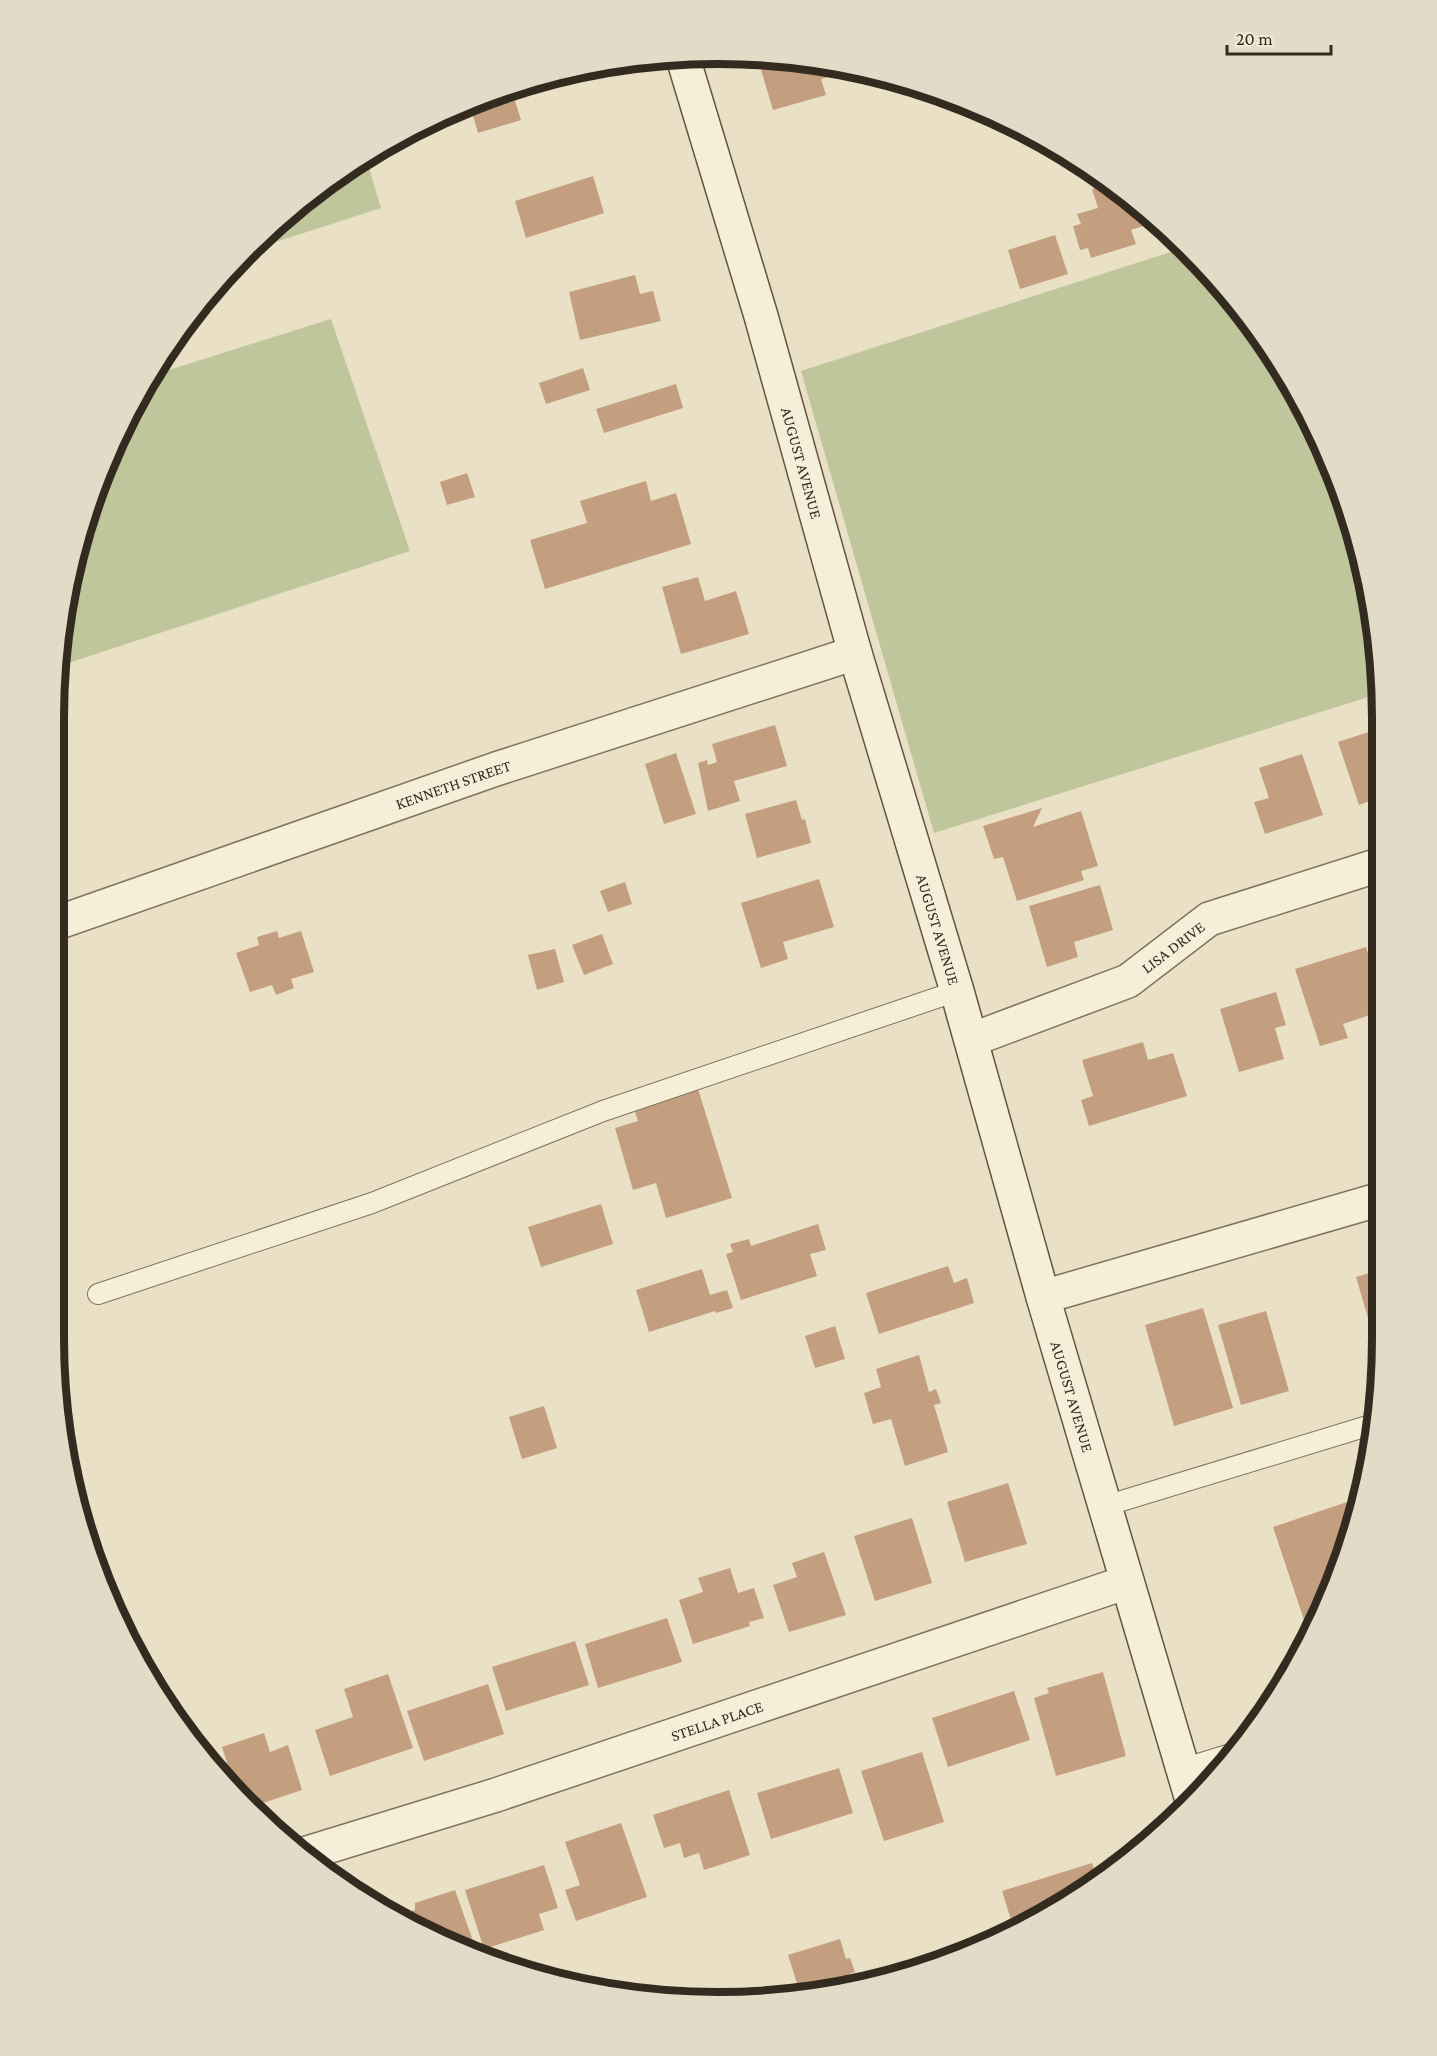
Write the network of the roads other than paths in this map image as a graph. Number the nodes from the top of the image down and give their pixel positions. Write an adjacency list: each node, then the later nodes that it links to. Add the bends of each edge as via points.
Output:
1 (685, 66): 2 (street, AUGUST AVENUE, via 761,316)
2 (855, 653): 4 (street, KENNETH STREET, via 495,769); 5 (street, AUGUST AVENUE)
3 (1372, 867): 6 (street, LISA DRIVE, via 1209,919 1128,981)
4 (65, 920)
5 (957, 991): 6 (street, AUGUST AVENUE); 8 (lane, via 603,1111 372,1203)
6 (971, 1040): 9 (street, AUGUST AVENUE)
7 (1372, 1202): 9 (street)
8 (98, 1294)
9 (1043, 1297): 11 (street, AUGUST AVENUE)
10 (1366, 1426): 11 (lane)
11 (1105, 1506): 12 (street, AUGUST AVENUE)
12 (1127, 1582): 14 (street, AUGUST AVENUE); 16 (street, STELLA PLACE, via 496,1795)
13 (1219, 1757): 14 (lane)
14 (1182, 1769): 15 (street, AUGUST AVENUE)
15 (1189, 1791)
16 (314, 1851)

